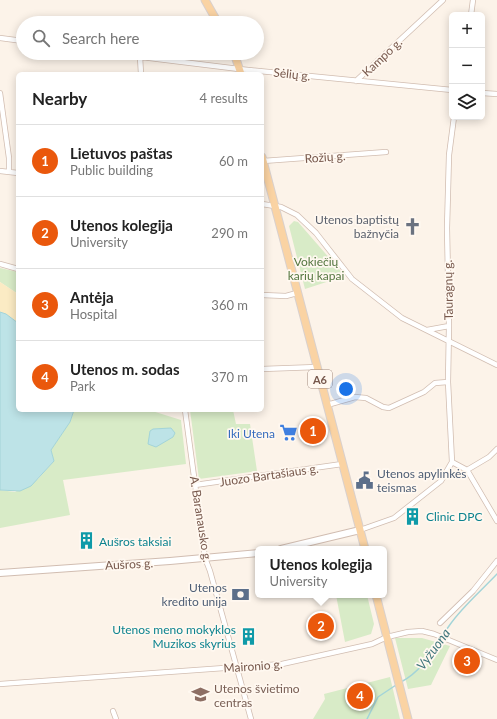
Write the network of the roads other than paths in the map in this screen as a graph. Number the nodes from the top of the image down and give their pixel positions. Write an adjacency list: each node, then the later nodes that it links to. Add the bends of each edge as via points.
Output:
1 (205, 0): 5 (main road)
2 (443, 0): 14 (street, Kampo g.)
3 (473, 0): 4 (street)
4 (471, 12)
5 (214, 16)
6 (0, 38): 7 (street)
7 (16, 40)
8 (140, 60): 11 (street)
9 (154, 60): 12 (street, Sėlių g.)
10 (236, 60): 12 (main road)
11 (141, 72)
12 (240, 72)
13 (264, 74): 14 (street, Sėlių g.)
14 (356, 81): 15 (street, Kampo g.)
15 (449, 90)
16 (0, 93): 20 (street)
17 (485, 93): 18 (street)
18 (497, 94)
19 (454, 120): 33 (street, Tauragnų g., via 448,171)
20 (2, 123): 25 (street)
21 (386, 152): 22 (street, Rožių g.)
22 (264, 159)
23 (264, 166): 28 (main road, A6)
24 (0, 171): 25 (street)
25 (9, 172): 26 (street)
26 (16, 173)
27 (264, 204): 28 (street)
28 (275, 205): 31 (main road, A6); 34 (street, via 290,210 305,222 361,287 402,318)
29 (0, 264): 30 (street)
30 (16, 268)
31 (297, 293): 32 (street, via 286,296); 37 (main road, A6)
32 (264, 295)
33 (449, 326): 34 (street); 35 (street, Tauragnų g.)
34 (427, 330): 35 (street)
35 (449, 341): 36 (street); 39 (street, Tauragnų g.)
36 (497, 364)
37 (317, 367): 38 (street); 40 (main road, A6)
38 (264, 369)
39 (448, 382): 40 (street, via 435,383 424,392 389,408 366,398 355,397); 43 (street, Tauragnų g.)
40 (327, 405): 44 (main road, A6)
41 (185, 412): 46 (street, A. Baranausko g.)
42 (497, 448): 45 (street)
43 (452, 462): 45 (street); 48 (street, via 441,481 394,518)
44 (342, 464): 46 (street, Juozo Bartašiaus g.); 48 (main road, A6)
45 (467, 470): 47 (street)
46 (195, 485): 52 (street, A. Baranausko g.)
47 (497, 521)
48 (360, 530): 49 (street); 50 (main road, A6)
49 (293, 546)
50 (364, 546)
51 (255, 553): 52 (street, Aušros g.)
52 (205, 558): 54 (street, Aušros g.); 59 (street, A. Baranausko g.)
53 (497, 562): 56 (street, via 473,591)
54 (0, 573)
55 (377, 598): 57 (main road)
56 (440, 623)
57 (387, 637): 58 (street, Maironio g., via 422,631); 59 (street, Maironio g., via 372,644 289,663); 64 (main road)
58 (497, 660)
59 (236, 667): 60 (street, Maironio g.); 63 (street, A. Baranausko g.)
60 (0, 684)
61 (113, 711): 62 (street)
62 (116, 719)
63 (251, 719)
64 (408, 719)

